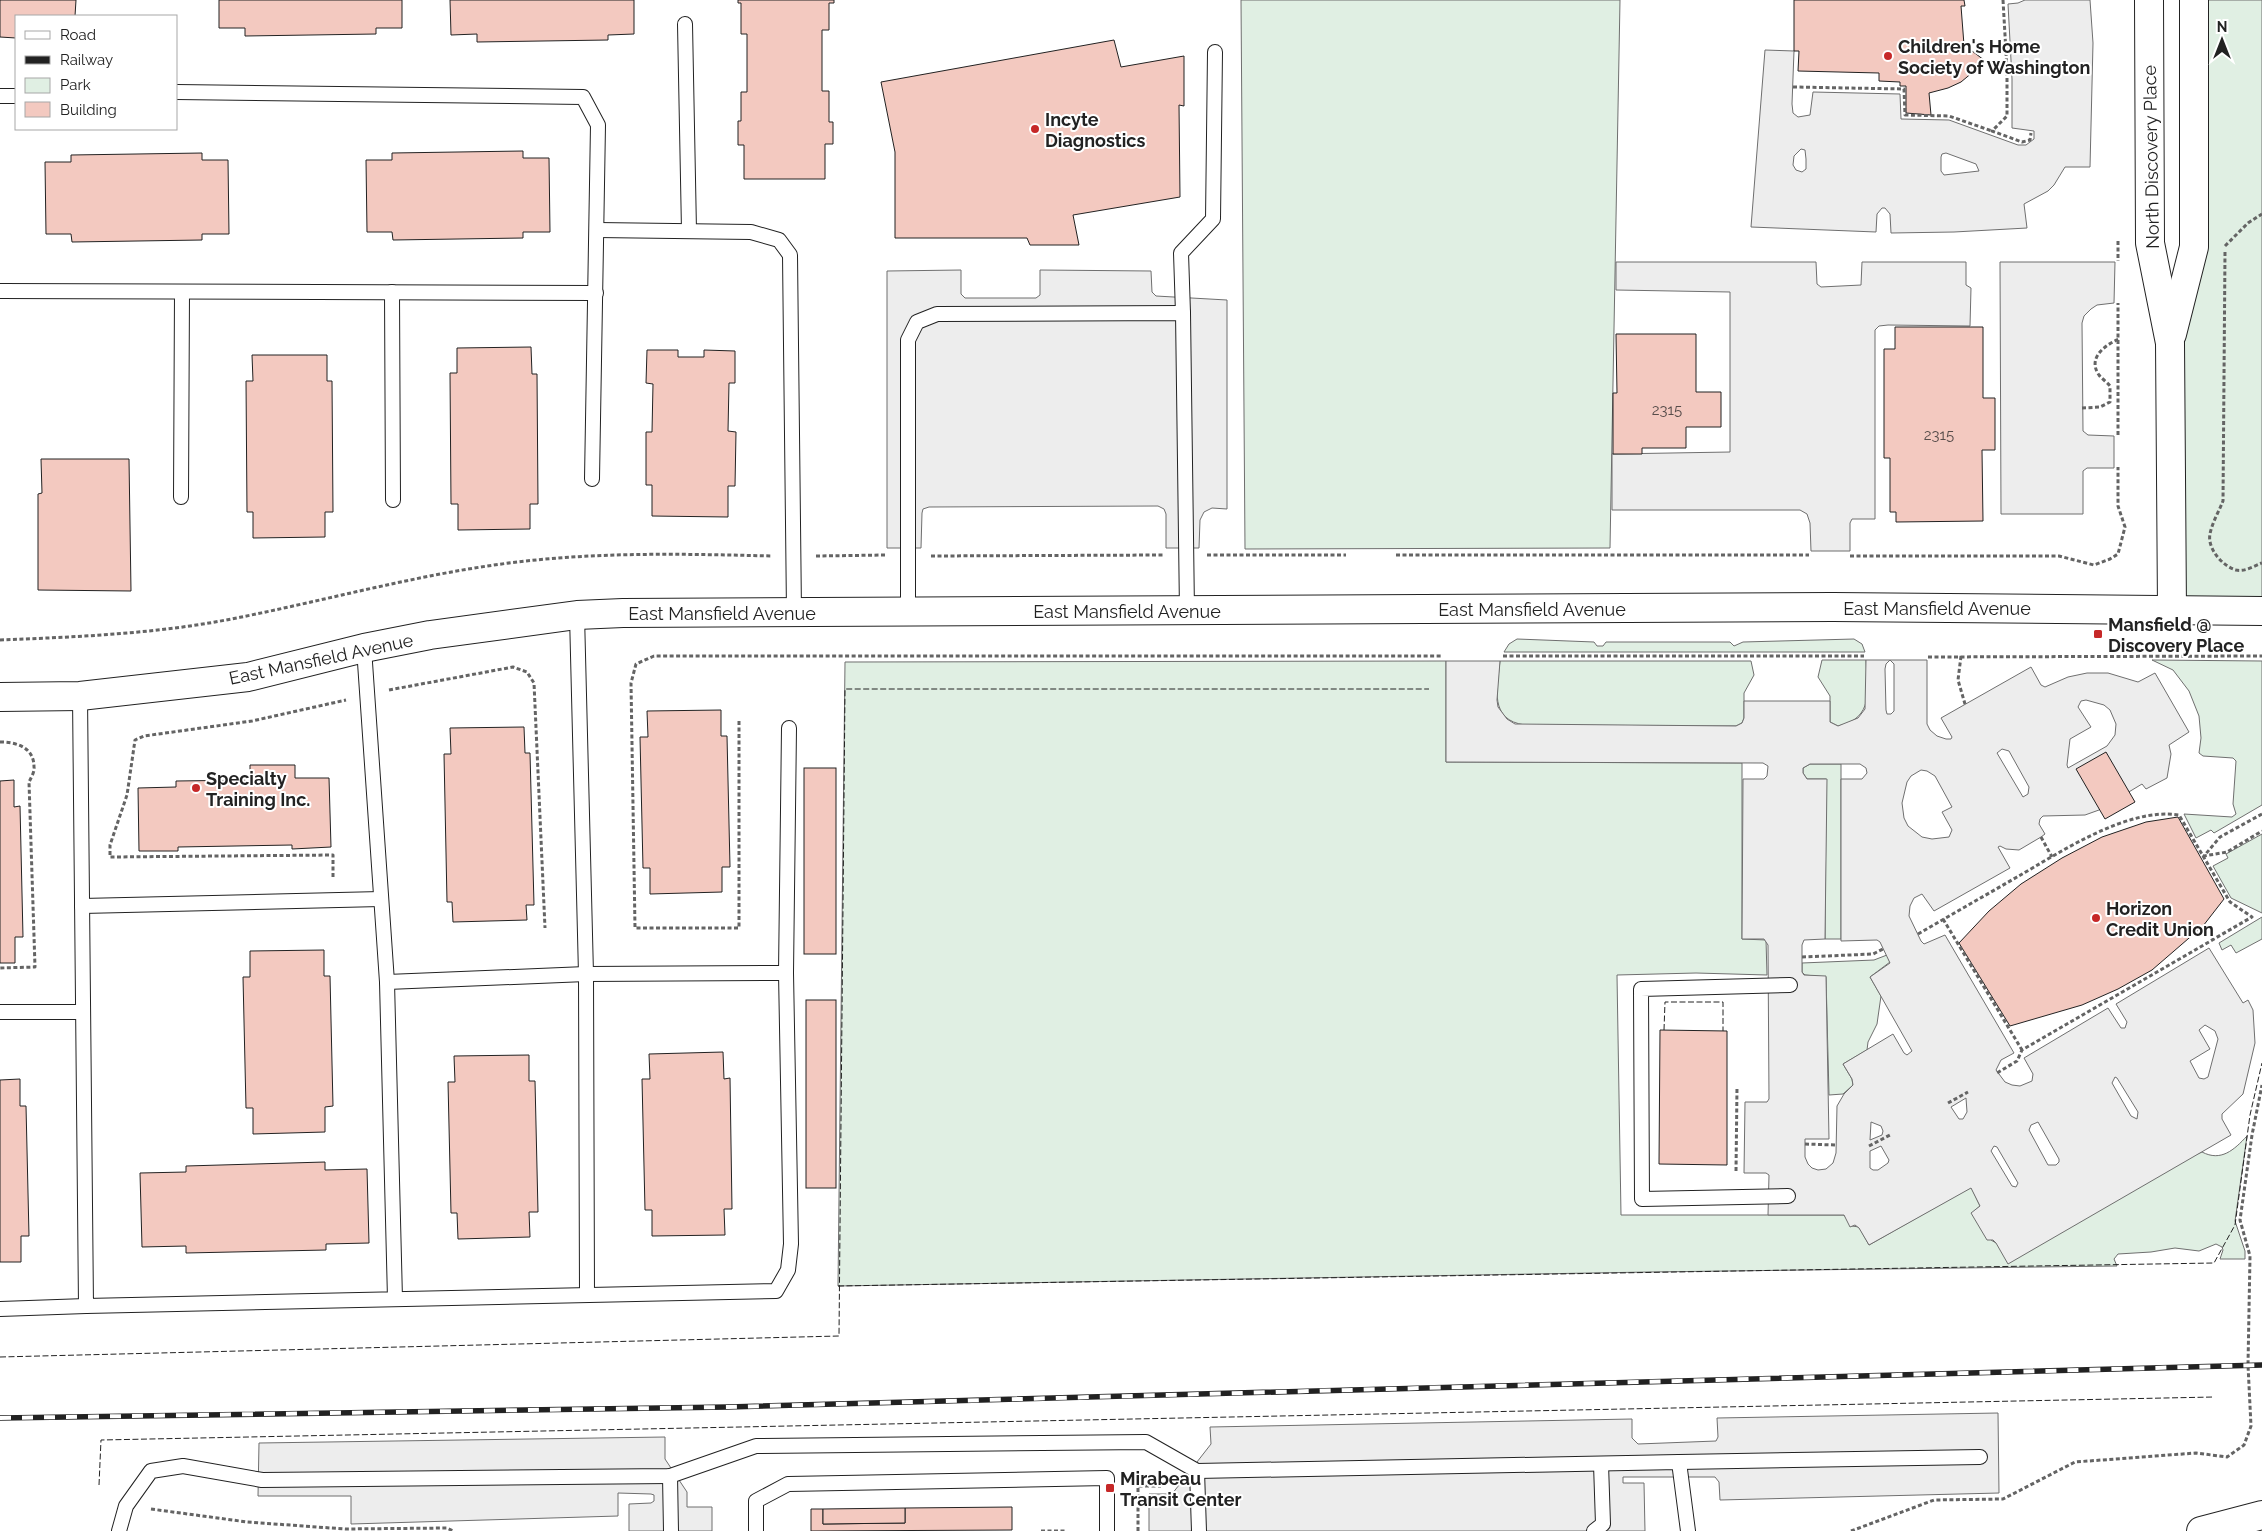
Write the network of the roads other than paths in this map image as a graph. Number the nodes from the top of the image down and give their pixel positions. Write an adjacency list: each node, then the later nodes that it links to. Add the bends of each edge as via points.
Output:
1 (2149, 0): 15 (street, North Discovery Place, via 2150,243)
2 (2194, 0): 15 (street, North Discovery Place, via 2194,247)
3 (685, 24): 9 (lane)
4 (1215, 52): 14 (lane, via 1213,219 1181,253)
5 (178, 92): 8 (lane, via 583,97 598,125)
6 (0, 96): 7 (lane)
7 (15, 96)
8 (596, 230): 9 (lane); 13 (lane)
9 (689, 231): 22 (lane, via 751,232 779,240 790,255)
10 (0, 291): 11 (lane)
11 (182, 292): 12 (lane); 17 (lane)
12 (392, 292): 13 (lane); 18 (lane)
13 (596, 293): 16 (lane)
14 (1183, 313): 20 (lane); 23 (lane, via 937,314 917,322 908,340)
15 (2170, 343): 19 (street, North Discovery Place)
16 (592, 479)
17 (182, 497)
18 (393, 500)
19 (2172, 610): 20 (street, East Mansfield Avenue, via 1833,607); 21 (street, East Mansfield Avenue)
20 (1186, 611): 23 (street, East Mansfield Avenue)
21 (2262, 611)
22 (794, 612): 23 (street, East Mansfield Avenue); 24 (street, East Mansfield Avenue)
23 (908, 613)
24 (577, 615): 25 (street, East Mansfield Avenue, via 430,635); 31 (lane)
25 (364, 648): 26 (street, East Mansfield Avenue, via 248,677); 29 (lane)
26 (80, 696): 27 (street, East Mansfield Avenue); 30 (lane)
27 (0, 697)
28 (789, 728): 32 (lane)
29 (381, 899): 30 (lane); 33 (lane)
30 (82, 906): 36 (lane)
31 (586, 974): 32 (lane); 33 (lane); 38 (lane)
32 (786, 974): 38 (lane, via 791,1244 788,1270 776,1292)
33 (387, 982): 39 (lane)
34 (1790, 986): 37 (lane, via 1641,989 1642,1199)
35 (0, 1012): 36 (lane)
36 (83, 1012): 40 (lane)
37 (1788, 1196)
38 (587, 1296): 39 (lane)
39 (395, 1300): 40 (lane)
40 (86, 1306): 41 (lane)
41 (0, 1309)
42 (1980, 1457): 43 (lane)
43 (1679, 1462): 44 (lane); 54 (lane)
44 (1601, 1464): 45 (lane); 53 (lane, via 1603,1524)
45 (1197, 1471): 46 (lane, via 1146,1442 756,1446); 52 (lane)
46 (670, 1476): 48 (lane, via 262,1480 183,1466 151,1471 126,1506); 49 (lane)
47 (2262, 1515): 55 (street)
48 (119, 1531)
49 (671, 1531)
50 (756, 1531): 51 (lane, via 756,1501 788,1484 1107,1478)
51 (1107, 1531)
52 (1199, 1531)
53 (1594, 1531)
54 (1688, 1531)
55 (2201, 1531)

